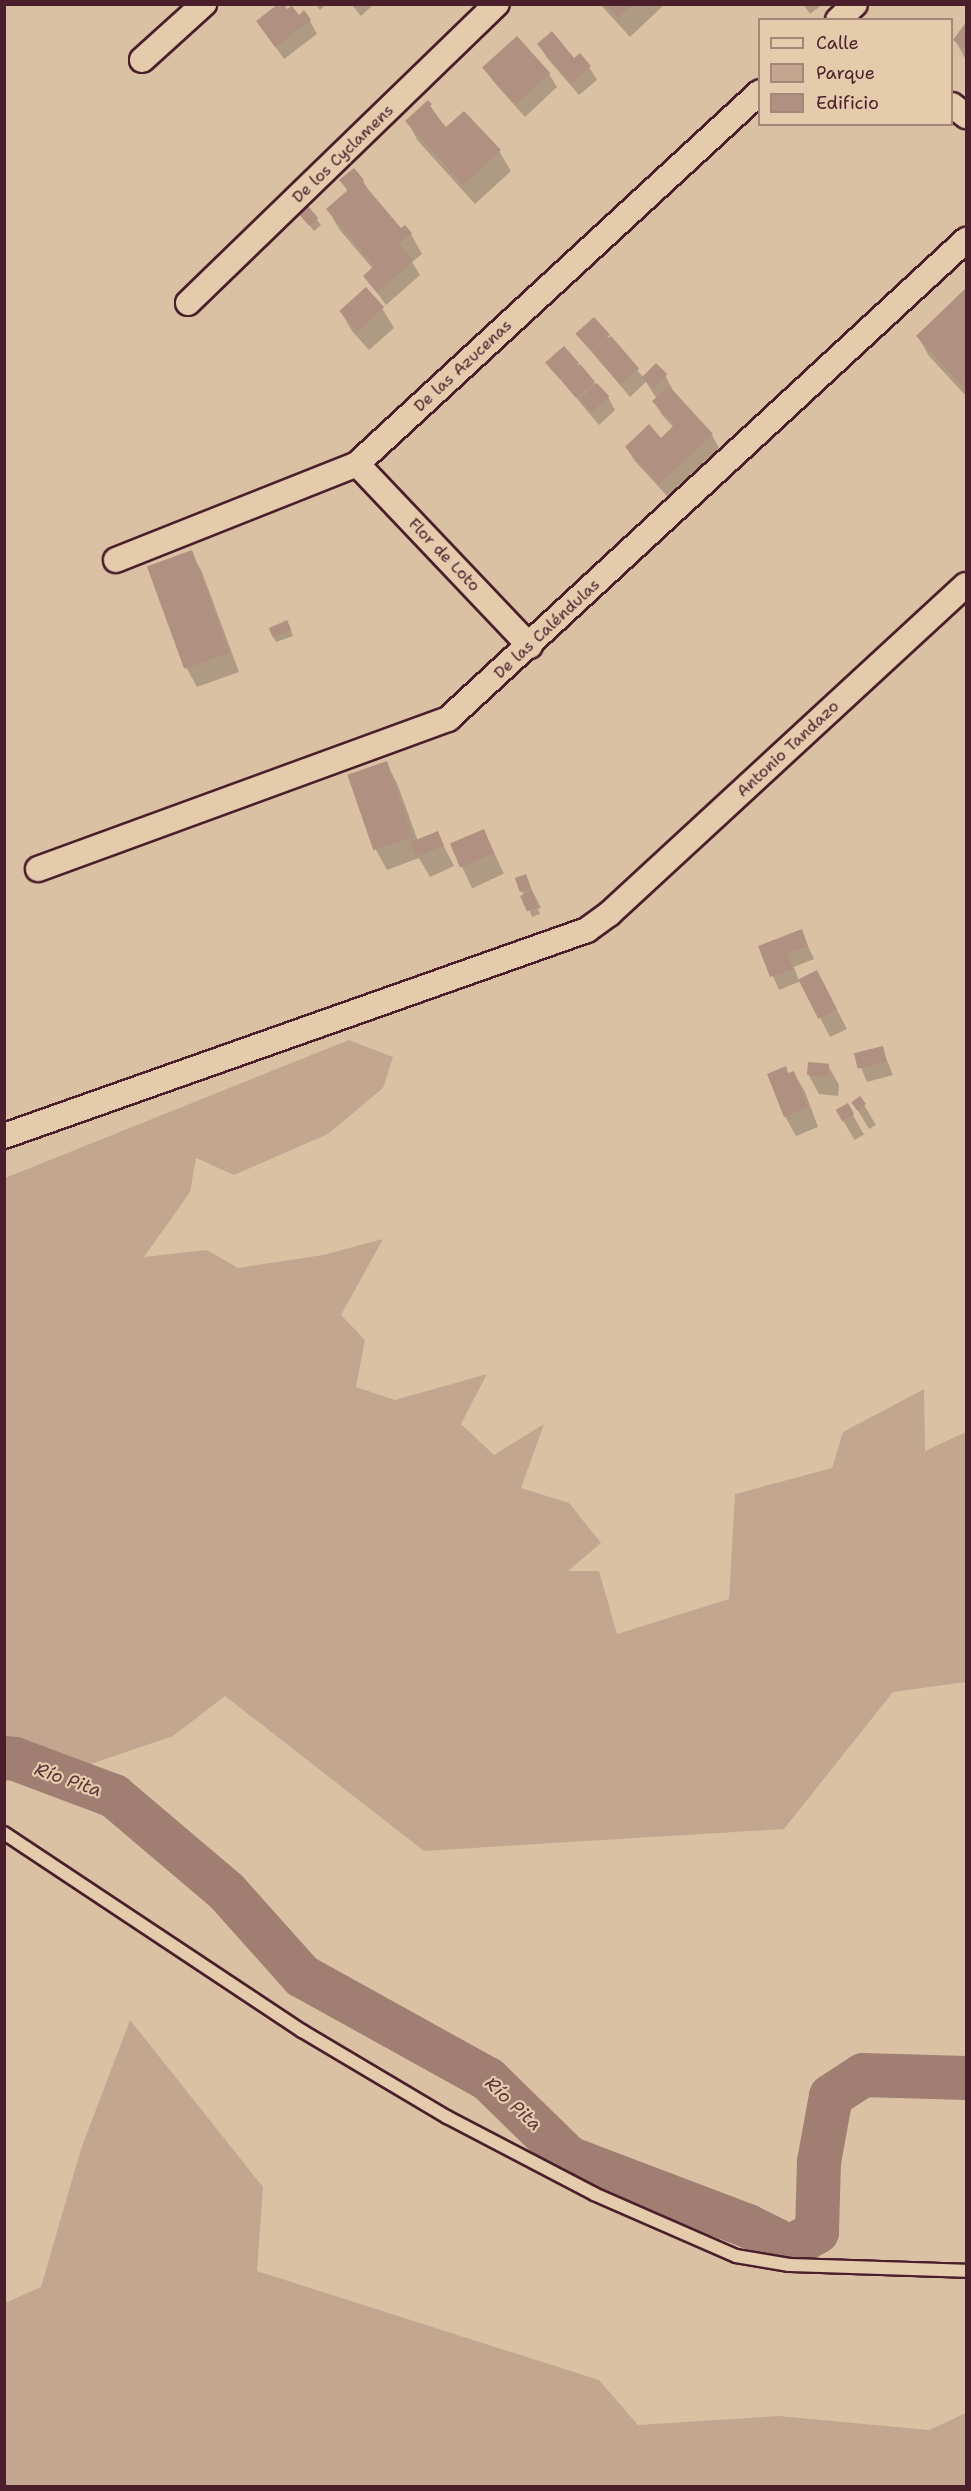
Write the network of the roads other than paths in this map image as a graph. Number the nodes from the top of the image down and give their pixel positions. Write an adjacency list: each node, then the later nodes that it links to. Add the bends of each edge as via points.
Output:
1 (204, 4): 5 (street)
2 (497, 4): 10 (street, De los Cyclamens)
3 (857, 4): 4 (street)
4 (840, 18)
5 (142, 60)
6 (758, 93): 11 (street, De las Azucenas)
7 (953, 106): 8 (street)
8 (966, 116)
9 (966, 240): 14 (street, De las Caléndulas)
10 (189, 303)
11 (357, 464): 12 (street, De las Azucenas); 14 (street, Flor de Loto)
12 (116, 560)
13 (966, 585): 16 (street, Antonio Tandazo, via 587,930)
14 (530, 645): 15 (street, De las Caléndulas, via 442,723)
15 (38, 869)
16 (4, 1136)
17 (4, 1833): 18 (lane, via 302,2031 447,2117 594,2193 736,2256 789,2265)
18 (966, 2271)

